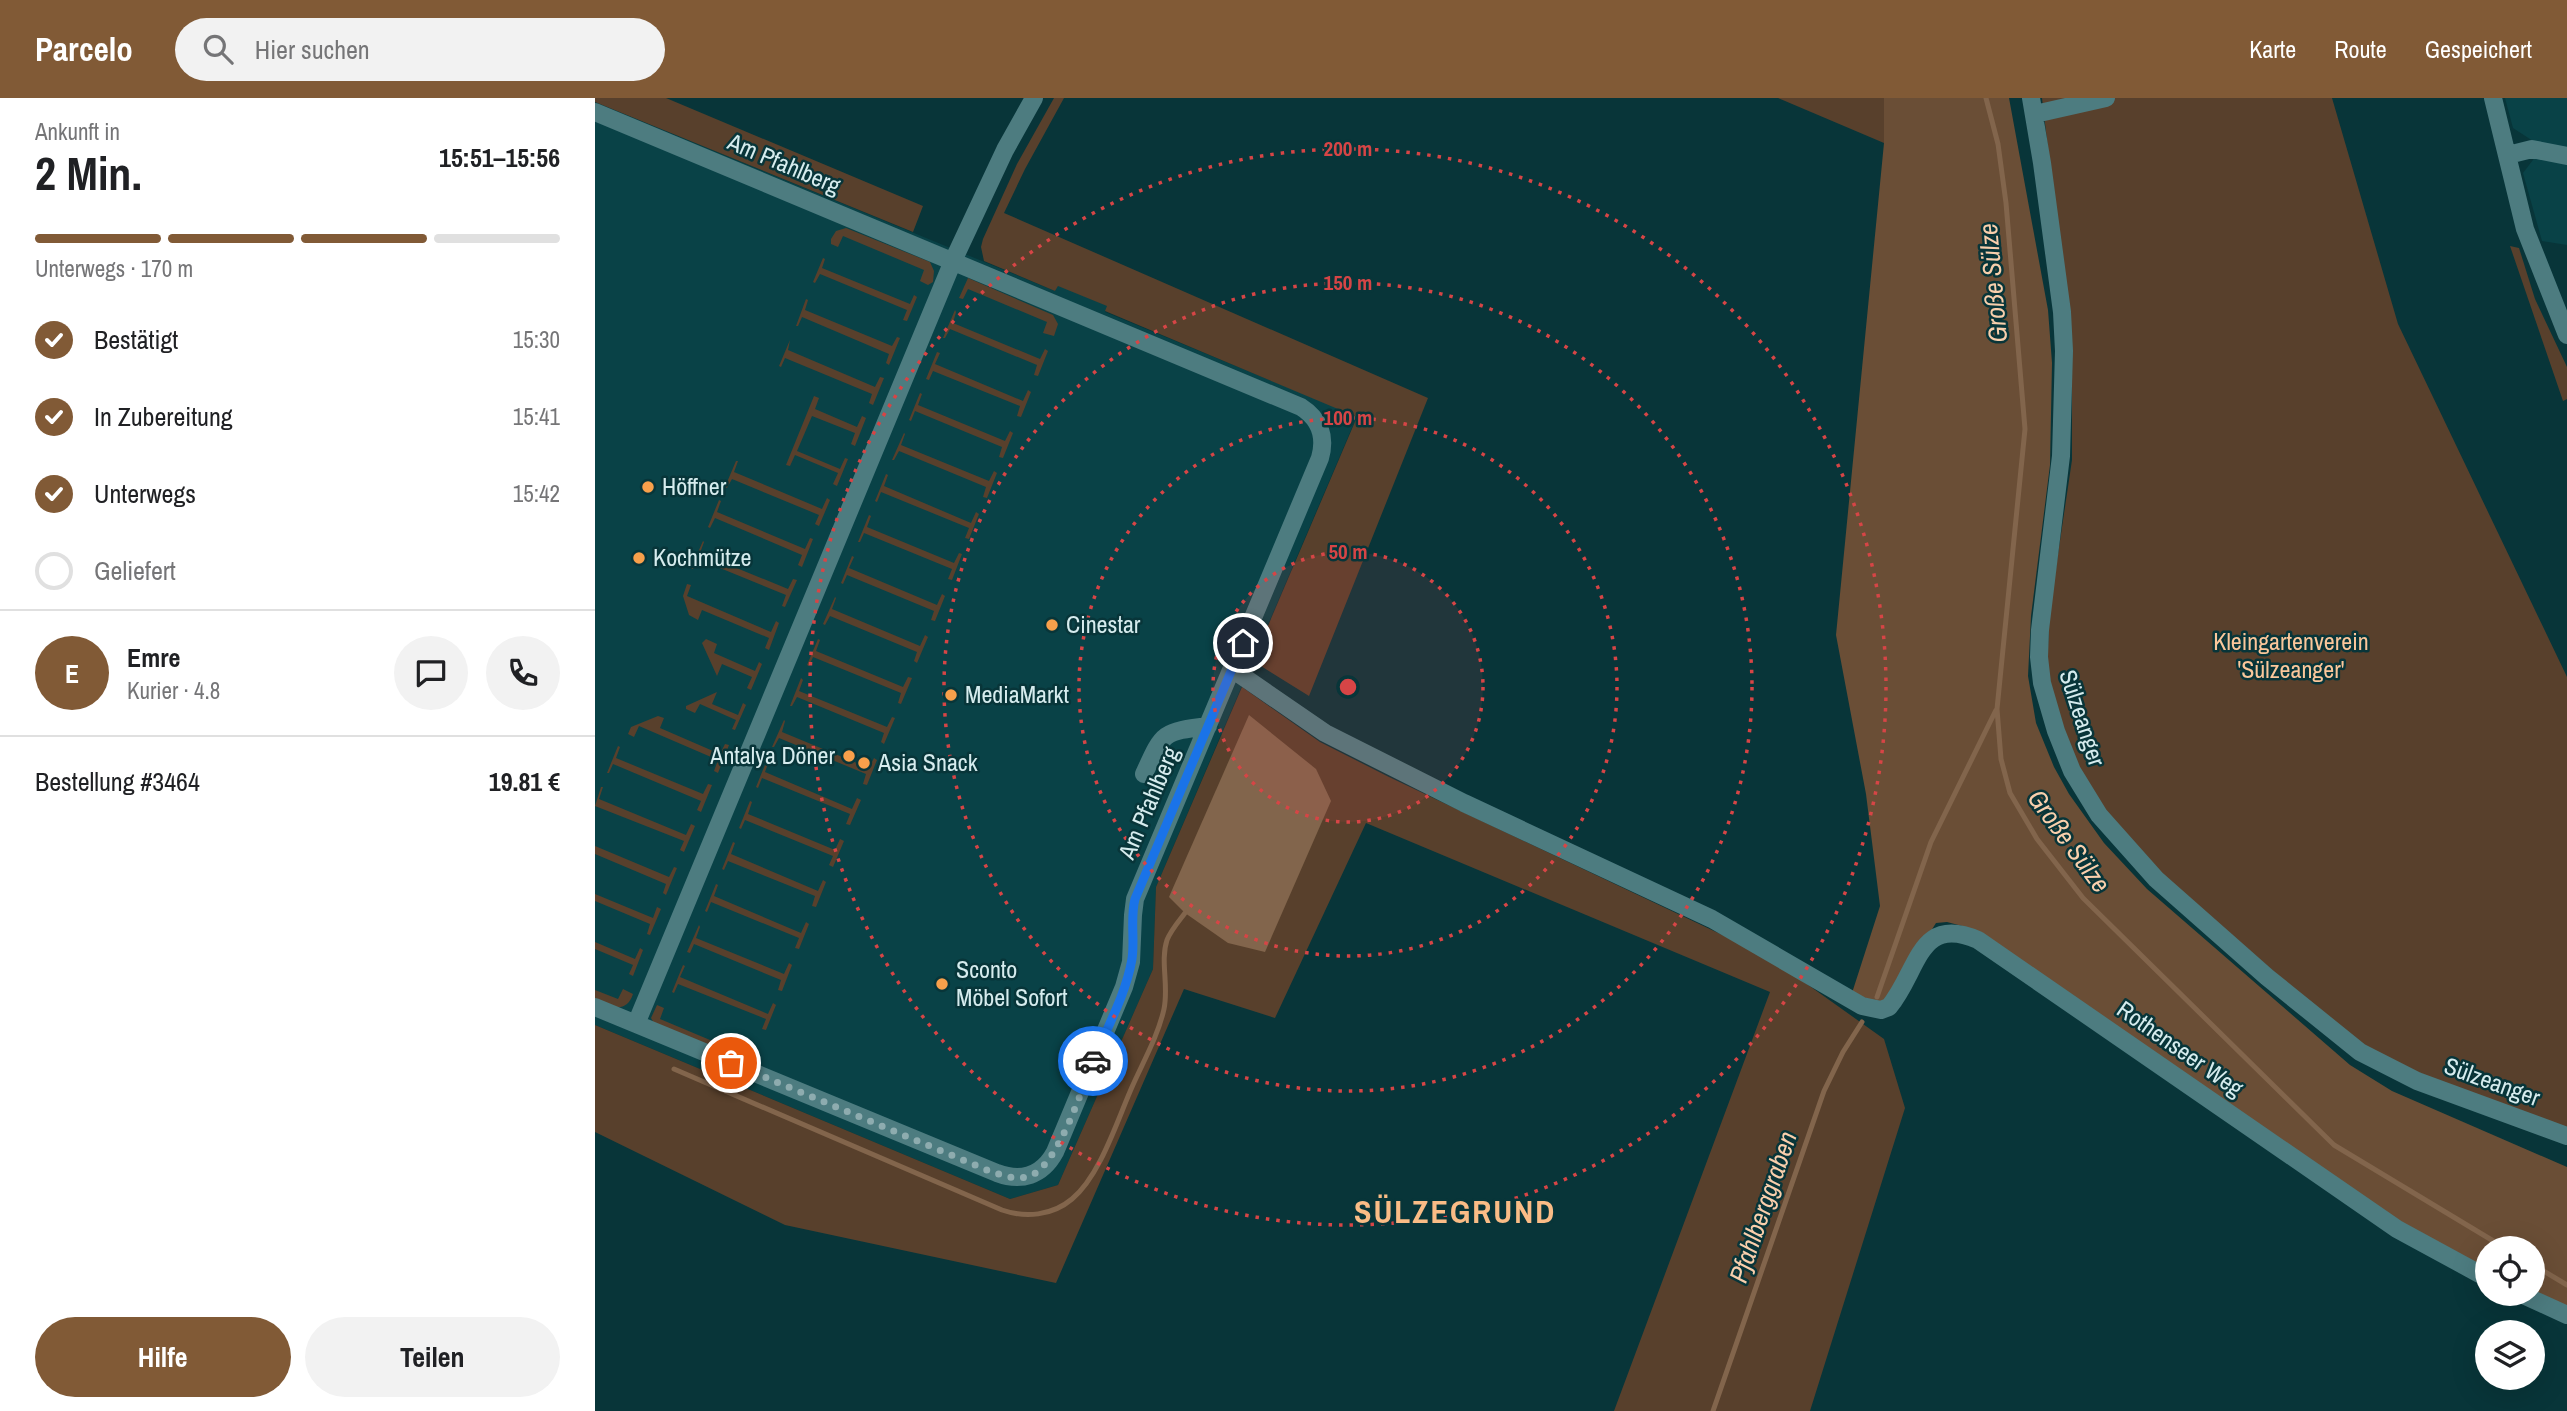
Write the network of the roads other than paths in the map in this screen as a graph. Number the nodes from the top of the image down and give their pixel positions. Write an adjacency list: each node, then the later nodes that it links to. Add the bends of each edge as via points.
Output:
1 (1034, 98): 8 (street)
2 (2106, 98): 4 (street)
3 (2493, 98): 6 (street)
4 (2033, 106): 15 (street, Sülzeanger, via 2064,351 2061,456 2039,657 2049,711 2082,792 2156,879 2360,1052 2417,1081)
5 (595, 112): 8 (street, Am Pfahlberg)
6 (2508, 155): 7 (street, via 2532,149); 9 (street, via 2525,229)
7 (2567, 156)
8 (953, 261): 10 (street, Am Pfahlberg, via 1290,402 1314,417 1322,433 1320,458); 14 (street)
9 (2567, 335)
10 (1232, 669): 11 (street, Am Pfahlberg); 16 (street, Rothenseer Weg, via 1344,743 1711,919 1864,1006 1889,1007 1926,946 1938,935 1954,932 1978,940 2397,1230)
11 (1208, 726): 12 (street, via 1163,737); 14 (street, Am Pfahlberg, via 1135,899 1132,962 1124,987 1055,1152 1046,1166 1032,1175 1016,1178 996,1173)
12 (1145, 774)
13 (595, 1007): 14 (street, Am Pfahlberg)
14 (636, 1024)
15 (2567, 1136)
16 (2475, 1272)
17 (2545, 1305): 18 (street)
18 (2567, 1315)

